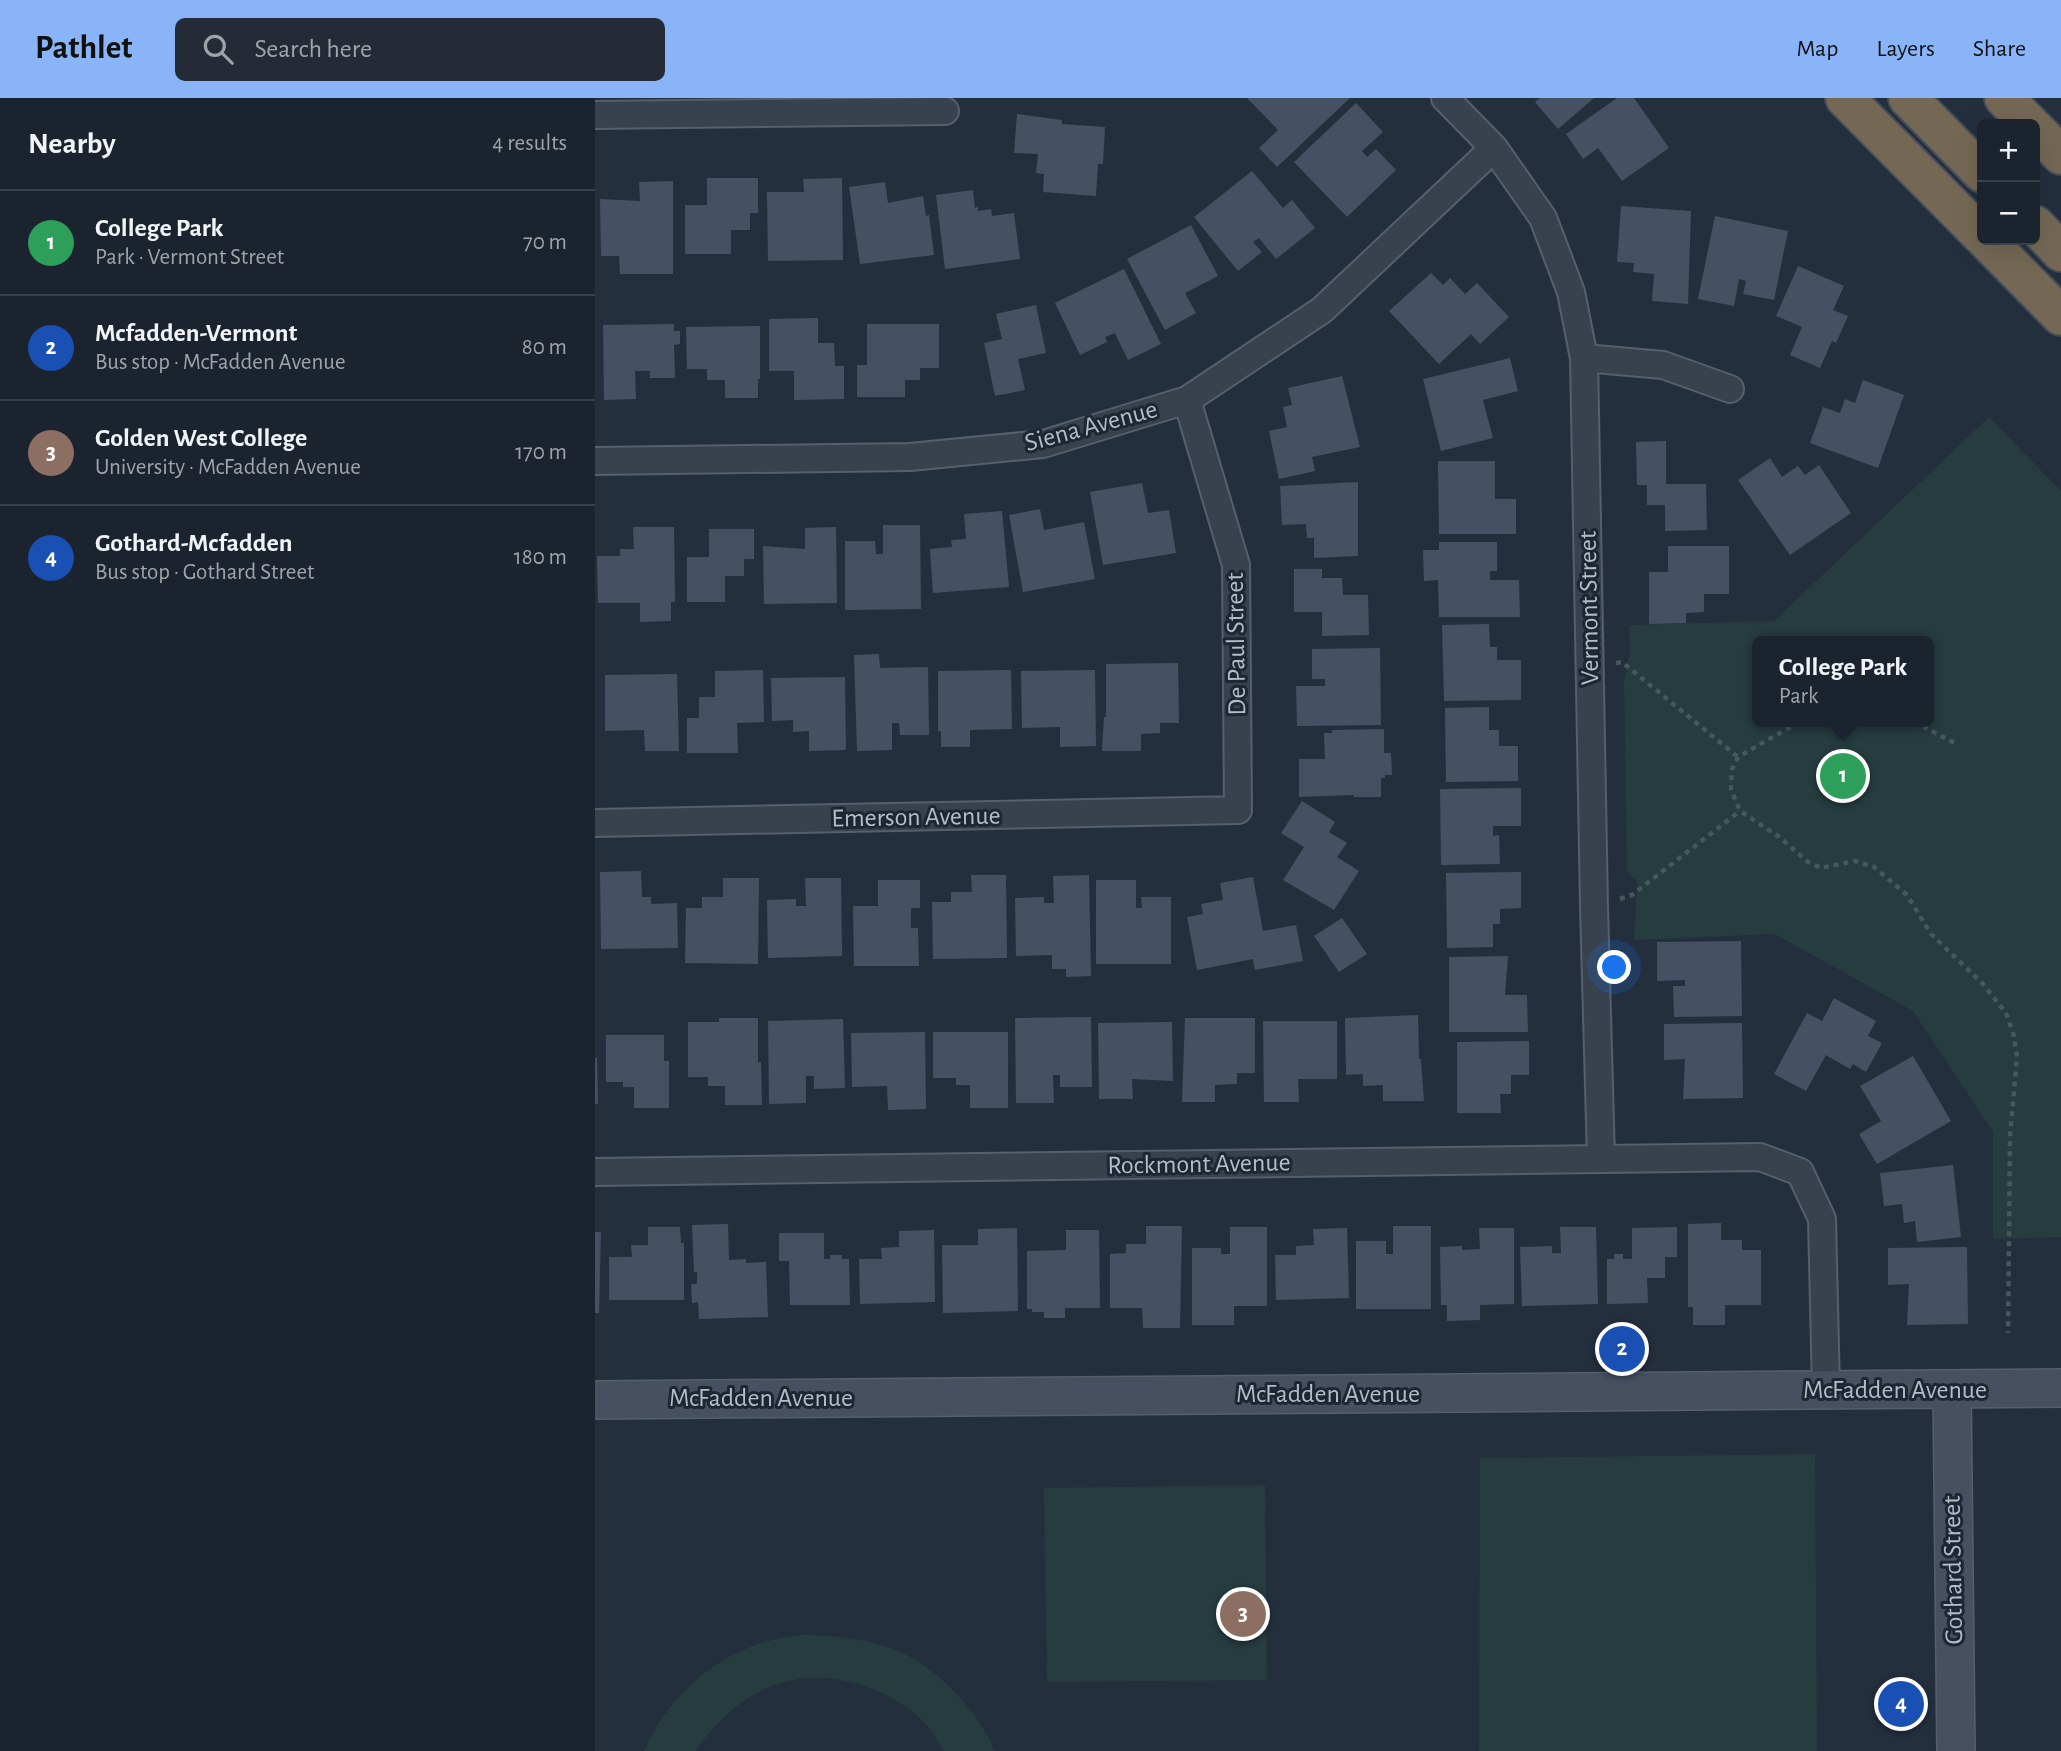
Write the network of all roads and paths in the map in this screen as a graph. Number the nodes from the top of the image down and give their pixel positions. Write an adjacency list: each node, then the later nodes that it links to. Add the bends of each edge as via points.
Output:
1 (1445, 98): 9 (street, Vermont Street)
2 (1845, 98): 13 (highway)
3 (1908, 98): 11 (highway)
4 (2004, 98): 7 (highway)
5 (945, 111): 6 (street)
6 (595, 115)
7 (2025, 119)
8 (2040, 134): 10 (highway)
9 (1494, 148): 17 (street, Vermont Street, via 1543,218 1571,292); 19 (street, Siena Avenue, via 1322,310)
10 (2061, 155)
11 (1977, 168)
12 (2040, 230): 15 (highway)
13 (1977, 231)
14 (1991, 245): 16 (highway)
15 (2061, 252)
16 (2061, 316)
17 (1584, 358): 18 (street, via 1663,365); 21 (street, Vermont Street)
18 (1730, 389)
19 (1187, 400): 20 (street, Siena Avenue, via 1043,444 1017,447 911,457); 26 (street, De Paul Street, via 1236,565)
20 (595, 461)
21 (1590, 665): 25 (path, via 1622,662); 29 (street, Vermont Street)
22 (1790, 727): 25 (path)
23 (1924, 727): 24 (path)
24 (1955, 743)
25 (1738, 757): 27 (path, via 1731,789)
26 (1238, 810): 28 (street, Emerson Avenue)
27 (1740, 811): 29 (path, via 1632,895); 32 (path, via 1821,868 1855,862 1874,867 1907,895 1931,934 2006,1013 2017,1057 2010,1136)
28 (595, 823)
29 (1594, 908): 30 (street, Vermont Street)
30 (1601, 1159): 31 (street, Rockmont Avenue); 34 (street, Rockmont Avenue, via 1760,1157 1800,1172 1822,1219)
31 (595, 1172)
32 (2008, 1333)
33 (2061, 1388): 35 (street, McFadden Avenue)
34 (1826, 1390): 35 (street, McFadden Avenue); 36 (street, McFadden Avenue)
35 (1952, 1390): 37 (street, Gothard Street)
36 (595, 1400)
37 (1956, 1751)

